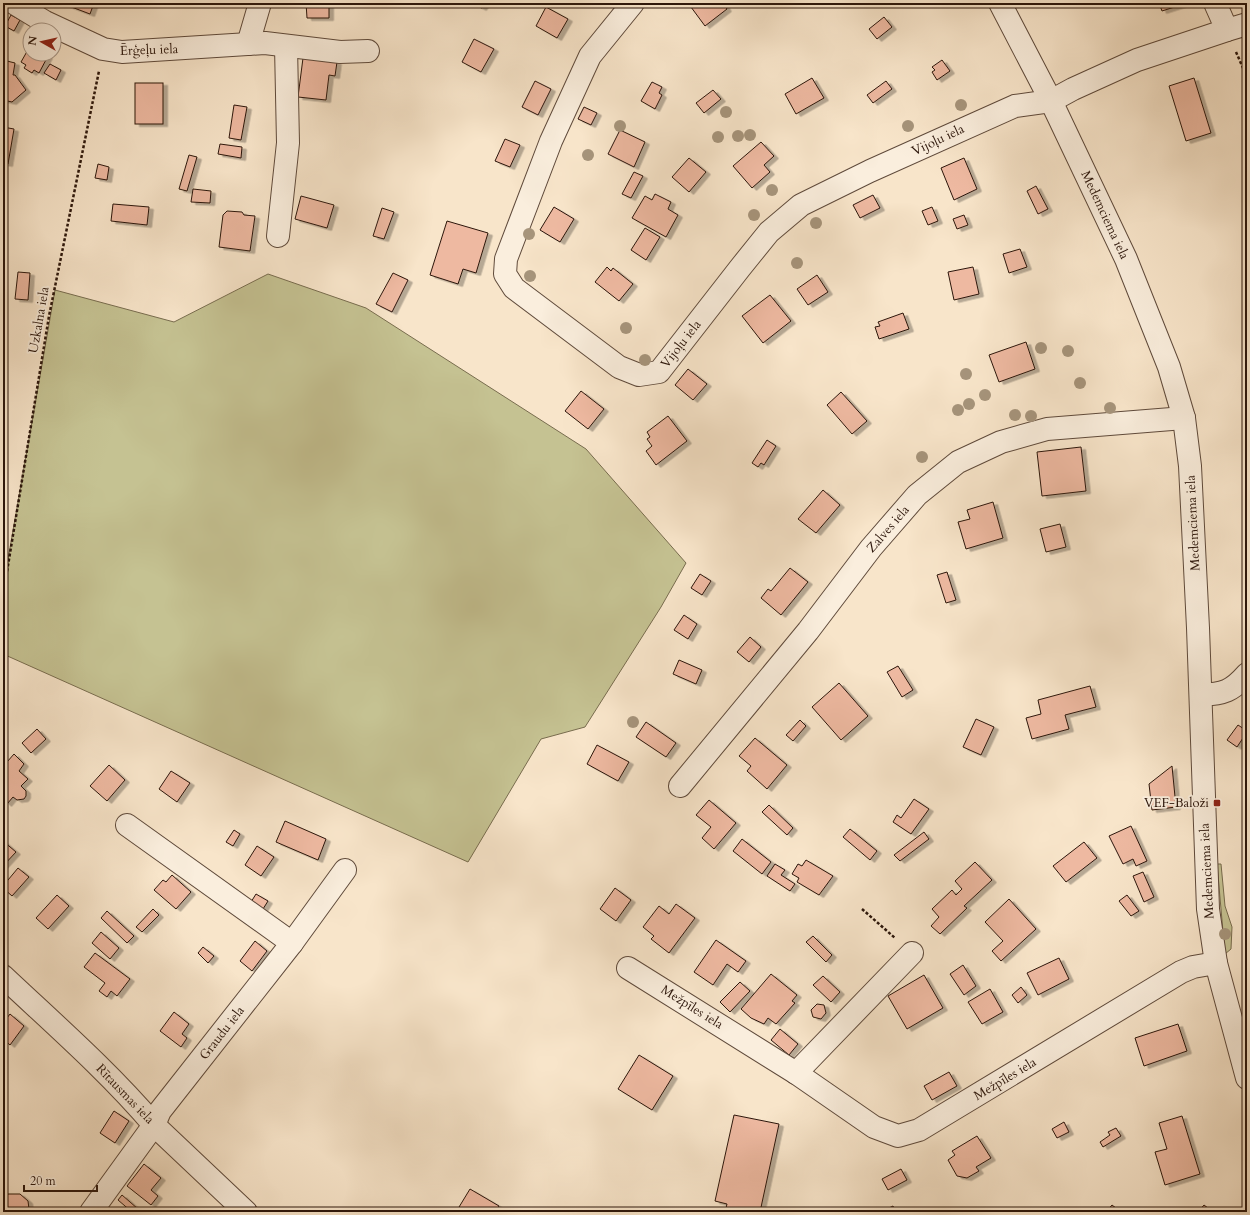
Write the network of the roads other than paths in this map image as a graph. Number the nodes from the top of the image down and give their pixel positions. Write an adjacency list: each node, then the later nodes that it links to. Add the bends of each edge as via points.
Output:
1 (6, 3): 7 (street)
2 (14, 3): 9 (street, Ērģeļu iela, via 44,22 103,49 122,52)
3 (260, 3): 9 (street)
4 (633, 3): 12 (street, Vijoļu iela, via 590,56 551,142 506,259 505,274 514,288 600,353 619,367 639,375 659,372 769,232 801,205 1015,106)
5 (1000, 3): 12 (street, Medemciema iela)
6 (1215, 3): 8 (street)
7 (3, 8)
8 (1237, 27): 12 (street, via 1137,60)
9 (248, 44): 10 (street, Ērģeļu iela)
10 (286, 46): 11 (street, Ērģeļu iela, via 340,52); 13 (street, via 288,143)
11 (368, 51)
12 (1051, 101): 14 (street, Medemciema iela, via 1126,259 1169,367)
13 (278, 236)
14 (1184, 418): 16 (street, Medemciema iela, via 1190,466); 17 (street, Zalves iela, via 1047,429 1001,442 958,462 917,495 871,548 808,631)
15 (1247, 674): 16 (street, via 1238,684 1226,691)
16 (1201, 695): 22 (street, Medemciema iela, via 1208,909)
17 (680, 786)
18 (127, 826): 20 (street)
19 (345, 870): 20 (street, Graudu iela)
20 (292, 943): 27 (street, Graudu iela, via 160,1111)
21 (912, 953): 25 (street)
22 (1216, 963): 25 (street, Mežpīles iela, via 1181,972 919,1130 898,1136 874,1127); 26 (street, Medemciema iela)
23 (628, 968): 25 (street, Mežpīles iela)
24 (3, 976): 27 (street, Rītausmas iela, via 90,1057)
25 (796, 1073)
26 (1247, 1078)
27 (154, 1125): 28 (street, Graudu iela); 29 (street, Rītausmas iela)
28 (91, 1212)
29 (246, 1212)

